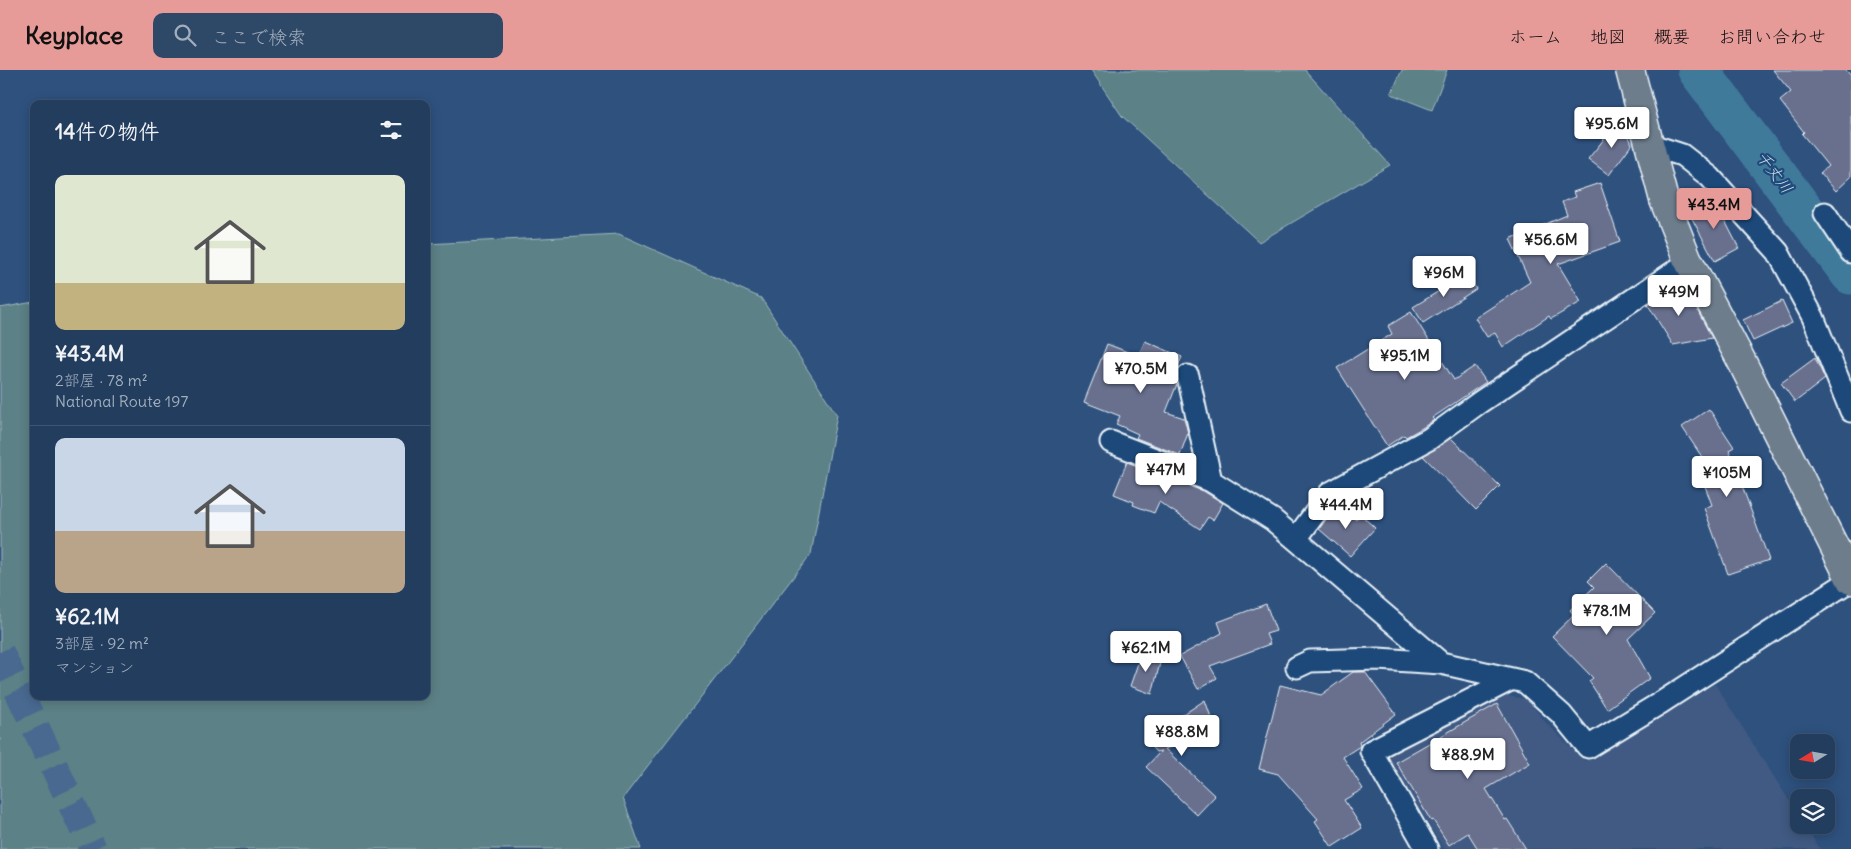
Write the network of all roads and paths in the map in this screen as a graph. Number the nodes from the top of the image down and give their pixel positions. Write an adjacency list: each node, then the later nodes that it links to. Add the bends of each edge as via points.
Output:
1 (1630, 70): 2 (highway)
2 (1651, 145): 5 (highway, via 1664,200); 7 (street, via 1682,155 1710,177 1778,252 1813,317)
3 (1825, 213): 4 (street)
4 (1851, 252)
5 (1690, 262): 10 (street, via 1429,439 1330,493); 11 (highway)
6 (1188, 376): 9 (street)
7 (1851, 411)
8 (1111, 442): 9 (street)
9 (1211, 481): 10 (street, via 1273,520)
10 (1296, 539): 12 (street)
11 (1851, 580): 14 (street, via 1588,747 1561,714 1525,682)
12 (1442, 663): 13 (street, via 1378,659 1310,661); 14 (street)
13 (1297, 668)
14 (1512, 679): 15 (street, via 1371,751)
15 (1427, 849)

